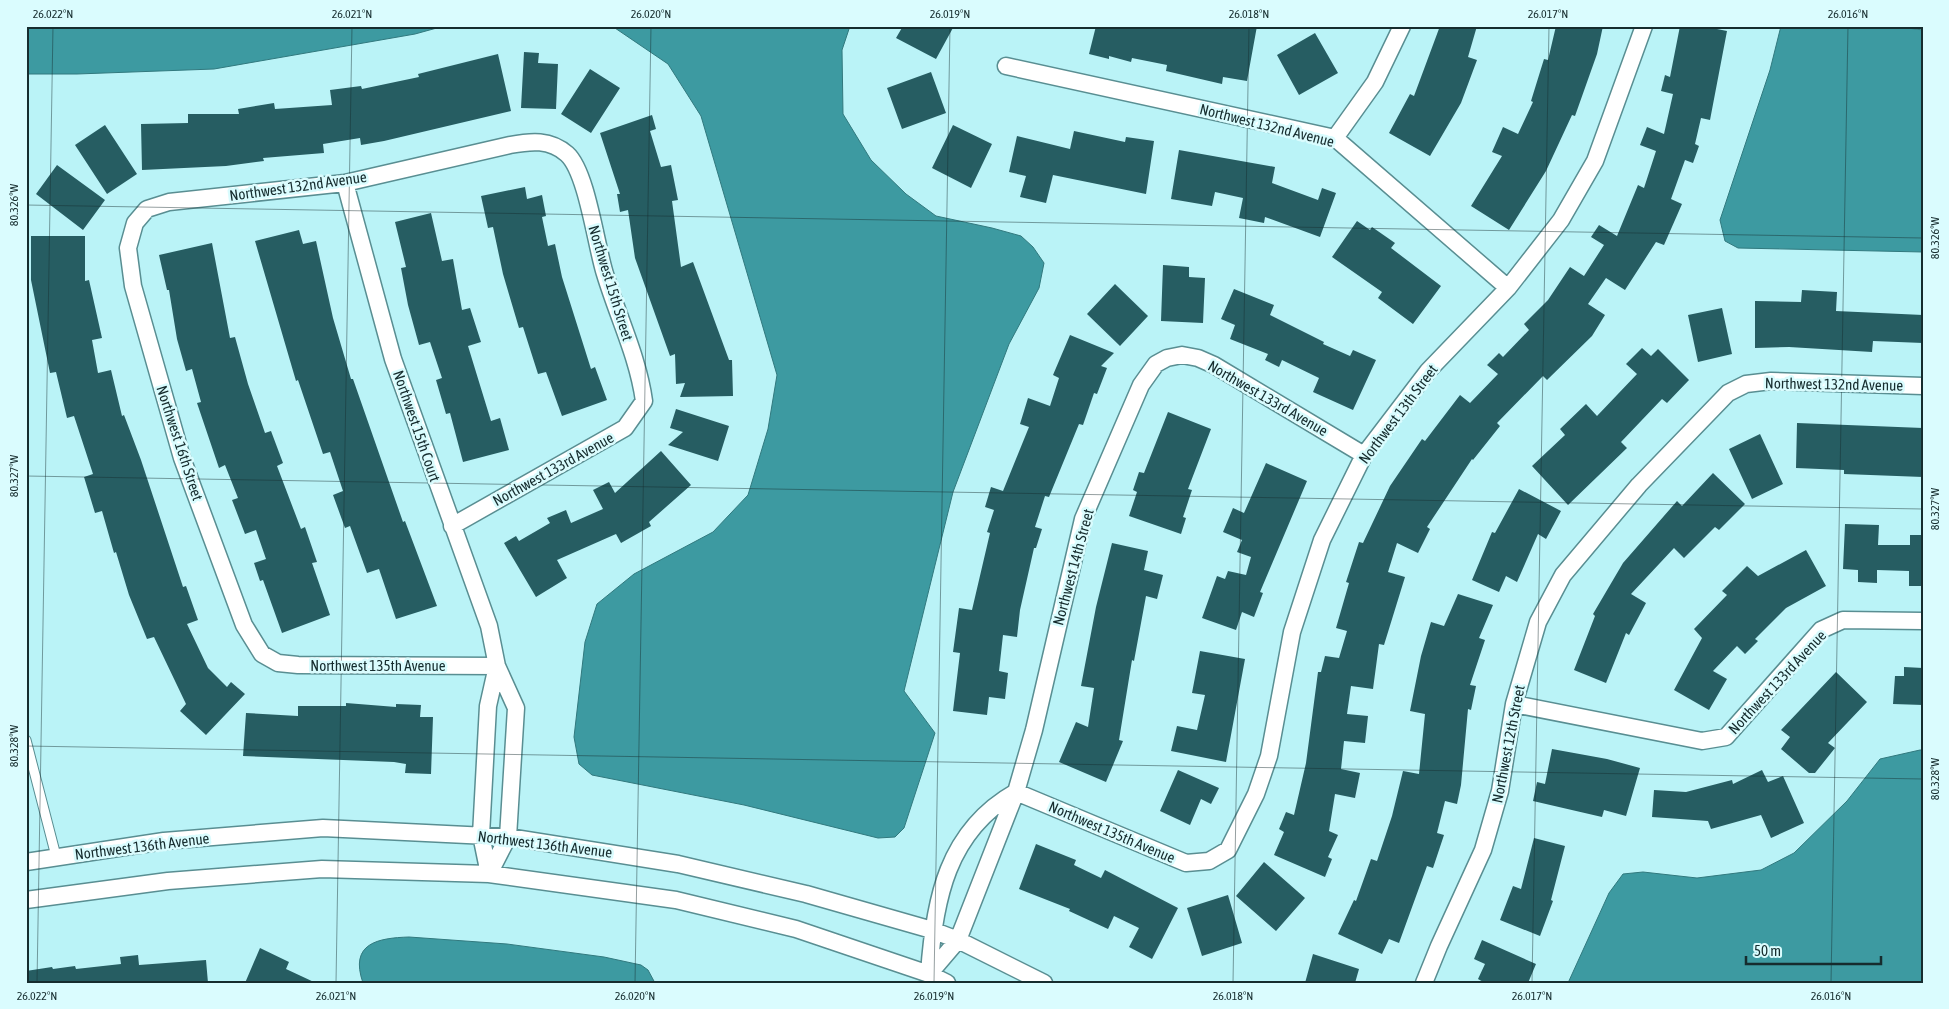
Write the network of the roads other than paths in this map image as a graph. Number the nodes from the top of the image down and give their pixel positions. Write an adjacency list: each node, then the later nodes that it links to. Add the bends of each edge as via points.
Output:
1 (1402, 26): 4 (street, via 1375,82)
2 (1644, 26): 8 (street, Northwest 13th Street, via 1595,161 1561,220)
3 (1006, 66): 4 (street, Northwest 132nd Avenue)
4 (1335, 138): 8 (street, Northwest 132nd Avenue)
5 (554, 145): 6 (street, Northwest 132nd Avenue, via 536,141 510,145); 12 (street, Northwest 15th Street, via 569,155 579,172 605,274 640,373)
6 (345, 183): 7 (street, Northwest 132nd Avenue, via 169,202 147,209); 14 (street, Northwest 15th Court, via 393,359)
7 (135, 224): 16 (street, Northwest 16th Street, via 128,248 132,286 182,458 244,625)
8 (1508, 288): 13 (street, Northwest 13th Street, via 1428,371)
9 (1167, 358): 13 (street, Northwest 133rd Avenue, via 1198,358); 20 (street, Northwest 14th Street, via 1156,364 1141,385 1083,519 1034,730)
10 (1746, 384): 11 (street, Northwest 132nd Avenue, via 1771,381); 18 (street, Northwest 12th Street, via 1728,393 1639,485 1564,575 1538,622)
11 (1923, 386)
12 (644, 402): 14 (street, Northwest 133rd Avenue, via 625,428)
13 (1364, 455): 25 (street, Northwest 13th Street, via 1322,540 1292,632 1269,756 1256,794 1228,850)
14 (452, 526): 17 (street, Northwest 15th Court, via 489,626)
15 (1923, 621): 18 (street, Northwest 133rd Avenue, via 1843,620 1821,630 1726,737 1702,741)
16 (262, 654): 17 (street, Northwest 135th Avenue, via 278,663 298,665)
17 (497, 666): 21 (street, Northwest 15th Court, via 488,706); 22 (street, Northwest 15th Court, via 516,708)
18 (1514, 704): 30 (street, Northwest 12th Street, via 1500,791 1483,850 1438,946)
19 (26, 740): 23 (lane)
20 (1016, 792): 25 (street, Northwest 135th Avenue, via 1186,863); 28 (street, via 987,811 964,837 949,868); 29 (street, Northwest 14th Street)
21 (481, 835): 22 (street, Northwest 136th Avenue); 23 (street, Northwest 136th Avenue, via 323,828 164,840); 26 (street, Northwest 15th Court)
22 (508, 837): 26 (street, Northwest 15th Court); 28 (street, Northwest 136th Avenue, via 678,864 806,894)
23 (56, 856): 24 (street, Northwest 136th Avenue)
24 (26, 862)
25 (1209, 862)
26 (490, 874): 27 (street, via 322,869 168,881); 31 (street, via 676,900 796,929)
27 (26, 900)
28 (932, 930): 29 (street, Northwest 136th Avenue); 31 (street)
29 (958, 940): 31 (street, Northwest 14th Street); 33 (street, Northwest 136th Avenue)
30 (1432, 966): 34 (street); 35 (street, Northwest 12th Street)
31 (929, 974): 32 (street)
32 (948, 983)
33 (1044, 983)
34 (1413, 983)
35 (1424, 983)

